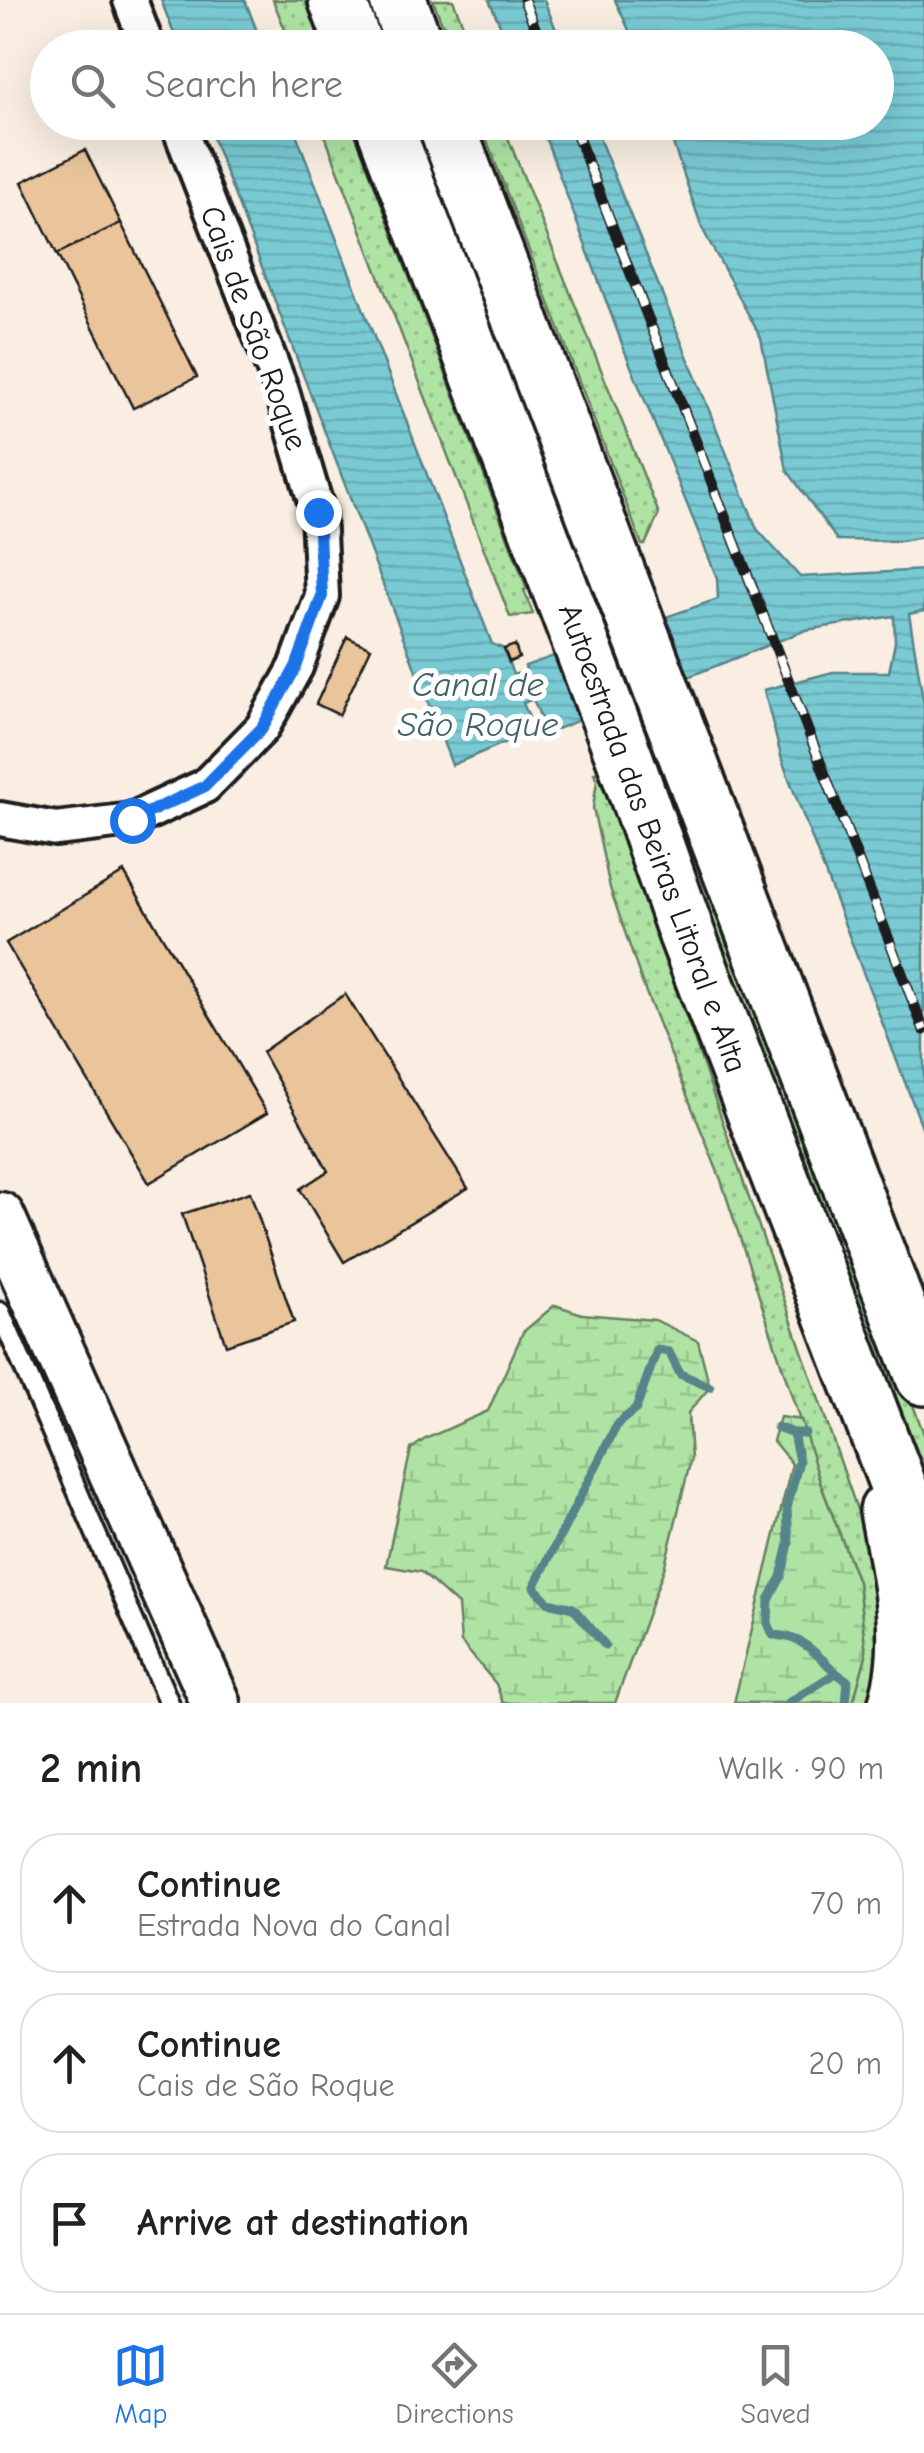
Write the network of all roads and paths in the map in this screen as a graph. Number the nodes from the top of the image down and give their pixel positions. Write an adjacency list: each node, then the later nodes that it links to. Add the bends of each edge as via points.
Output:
1 (130, 0): 4 (street)
2 (337, 0): 5 (highway)
3 (398, 0): 6 (highway)
4 (141, 30)
5 (348, 30)
6 (409, 30)
7 (184, 140): 10 (street, Cais de São Roque, via 282,391 318,512 322,596 296,667 262,728 205,786 132,820 56,829)
8 (391, 140): 14 (highway, Autoestrada das Beiras Litoral e Alta)
9 (452, 140): 13 (highway, Autoestrada das Beiras Litoral e Alta)
10 (0, 820)
11 (0, 1217): 17 (street)
12 (0, 1312): 16 (lane)
13 (924, 1376)
14 (870, 1415): 15 (highway, Autoestrada das Beiras Litoral e Alta); 18 (highway, via 905,1603 907,1650)
15 (924, 1553)
16 (169, 1703)
17 (216, 1703)
18 (897, 1703)

